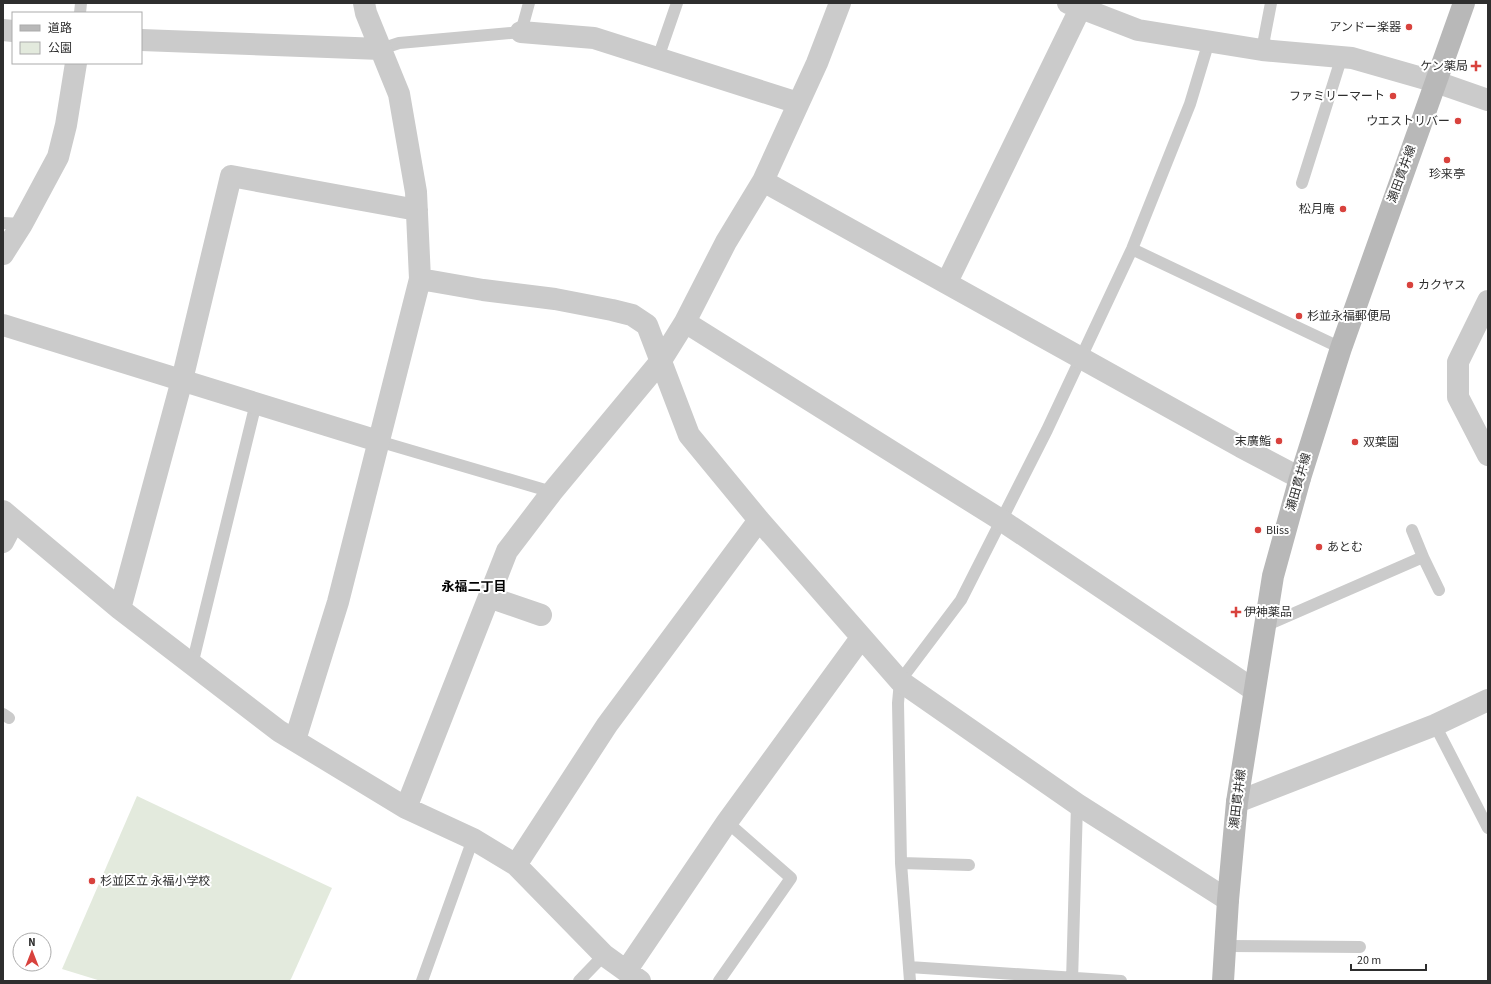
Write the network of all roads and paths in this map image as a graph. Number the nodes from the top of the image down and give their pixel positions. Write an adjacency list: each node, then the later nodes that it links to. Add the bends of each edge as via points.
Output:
1 (364, 3): 12 (street)
2 (529, 3): 9 (lane)
3 (677, 3): 15 (lane)
4 (840, 3): 19 (street, via 817,63)
5 (1271, 3): 13 (lane)
6 (1464, 3): 17 (main road, 瀬田貫井線)
7 (1074, 6): 8 (street); 27 (street)
8 (1104, 10): 11 (street, via 1138,30)
9 (521, 32): 12 (lane, via 398,43); 15 (street, via 594,38)
10 (142, 40): 12 (street)
11 (1209, 40): 13 (street); 24 (lane, via 1190,104)
12 (381, 49): 22 (street, via 399,94)
13 (1262, 50): 14 (street)
14 (1342, 56): 17 (street); 21 (lane)
15 (658, 58): 19 (street)
16 (76, 64): 23 (street, via 66,126 58,156)
17 (1436, 82): 18 (street); 31 (main road, 瀬田貫井線)
18 (1488, 100)
19 (798, 103): 20 (street)
20 (763, 181): 27 (street); 29 (street, via 726,242)
21 (1302, 183)
22 (417, 210): 26 (street); 34 (street, via 230,176)
23 (12, 224): 25 (street)
24 (1132, 249): 31 (lane); 32 (lane)
25 (3, 254)
26 (420, 279): 33 (street, via 555,299 632,315 647,325); 36 (street)
27 (947, 282): 32 (street)
28 (1488, 301): 37 (street, via 1458,362 1458,397)
29 (685, 322): 33 (street); 42 (street)
30 (3, 325): 34 (street)
31 (1341, 348): 38 (main road, 瀬田貫井線)
32 (1081, 358): 38 (street); 42 (lane)
33 (660, 362): 39 (street); 41 (street, via 689,434)
34 (182, 380): 35 (street); 48 (street)
35 (256, 403): 36 (street); 52 (lane)
36 (378, 441): 39 (lane); 57 (street, via 338,602)
37 (1488, 455)
38 (1300, 478): 50 (main road, 瀬田貫井線, via 1273,576)
39 (552, 492): 47 (street, via 507,551)
40 (8, 516): 44 (street); 48 (street)
41 (758, 520): 51 (street); 65 (street, via 607,724)
42 (1001, 520): 53 (lane, via 961,600); 54 (street)
43 (1412, 530): 45 (lane)
44 (3, 542)
45 (1423, 557): 46 (lane); 50 (lane)
46 (1439, 590)
47 (490, 597): 49 (street); 60 (street)
48 (120, 608): 52 (street)
49 (540, 615)
50 (1265, 626): 54 (main road, 瀬田貫井線)
51 (861, 638): 53 (street); 61 (street)
52 (192, 665): 57 (street, via 279,731)
53 (900, 681): 59 (street); 64 (lane, via 898,703)
54 (1254, 690): 58 (main road, 瀬田貫井線)
55 (1488, 700): 56 (street)
56 (1435, 724): 58 (street); 62 (lane)
57 (295, 740): 60 (street)
58 (1237, 802): 67 (main road, 瀬田貫井線)
59 (1077, 804): 67 (street); 73 (lane)
60 (406, 808): 63 (street)
61 (727, 822): 72 (street); 76 (lane, via 791,878)
62 (1488, 828)
63 (473, 839): 65 (street); 74 (lane)
64 (901, 863): 66 (lane); 71 (lane)
65 (516, 865): 70 (street)
66 (969, 865)
67 (1228, 900): 68 (main road, 瀬田貫井線)
68 (1225, 946): 69 (lane); 79 (main road, 瀬田貫井線)
69 (1360, 947)
70 (604, 955): 72 (street); 75 (lane)
71 (909, 967): 73 (lane); 77 (lane)
72 (633, 976)
73 (1073, 979): 78 (lane)
74 (422, 981)
75 (579, 981)
76 (719, 981)
77 (910, 981)
78 (1121, 981)
79 (1224, 981)

